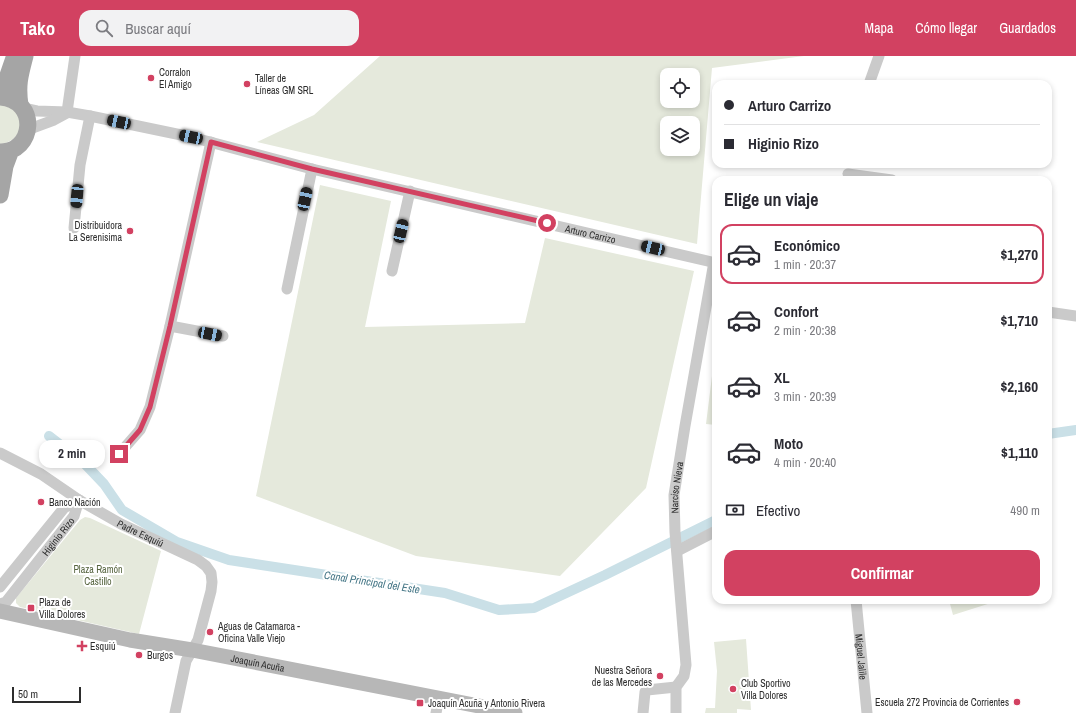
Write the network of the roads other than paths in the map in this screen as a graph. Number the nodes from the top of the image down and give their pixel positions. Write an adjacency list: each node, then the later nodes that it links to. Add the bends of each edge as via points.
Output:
1 (15, 56): 6 (main road)
2 (25, 56): 8 (main road, via 18,81)
3 (75, 56): 9 (street)
4 (879, 56): 5 (street)
5 (870, 80)
6 (0, 93)
7 (0, 97): 8 (main road, via 13,99)
8 (22, 106): 9 (street, Arturo Carrizo, via 36,111); 11 (main road, via 28,120)
9 (67, 112): 10 (street, Arturo Carrizo); 11 (street)
10 (90, 116): 12 (street, Arturo Carrizo); 19 (street, via 80,165)
11 (27, 130): 13 (main road, via 18,146)
12 (211, 142): 14 (street, Arturo Carrizo); 26 (street)
13 (5, 151): 18 (main road)
14 (312, 169): 17 (street, Arturo Carrizo); 23 (street)
15 (848, 173): 16 (street)
16 (867, 176)
17 (410, 191): 20 (street, Arturo Carrizo); 21 (street)
18 (0, 195)
19 (74, 228)
20 (712, 262)
21 (392, 271)
22 (712, 279): 32 (street, Narciso Nieva, via 675,487)
23 (287, 289)
24 (1052, 313): 25 (street)
25 (1076, 316)
26 (170, 326): 27 (street); 29 (street, via 150,407 140,430)
27 (223, 336)
28 (0, 453): 30 (street, Padre Esquiú, via 41,474)
29 (119, 454)
30 (79, 500): 33 (street, Higinio Rizo, via 64,508); 34 (street, Higinio Rizo, via 74,516 6,602); 37 (street, Padre Esquiú, via 206,566 211,573 211,591 198,640)
31 (712, 533): 32 (street)
32 (677, 551): 38 (street, Narciso Nieva, via 686,666 684,676)
33 (0, 587)
34 (0, 604)
35 (856, 604): 45 (street, Miguel Jalile)
36 (0, 612): 37 (street, Joaquín Acuña, via 130,640)
37 (192, 650): 39 (street, Joaquín Acuña); 40 (street, Padre Esquiú, via 186,661)
38 (676, 687): 43 (street, via 647,690); 44 (street, Narciso Nieva)
39 (439, 698): 41 (street); 42 (street, Joaquín Acuña)
40 (175, 713)
41 (436, 713)
42 (515, 713)
43 (643, 713)
44 (676, 713)
45 (867, 713)

